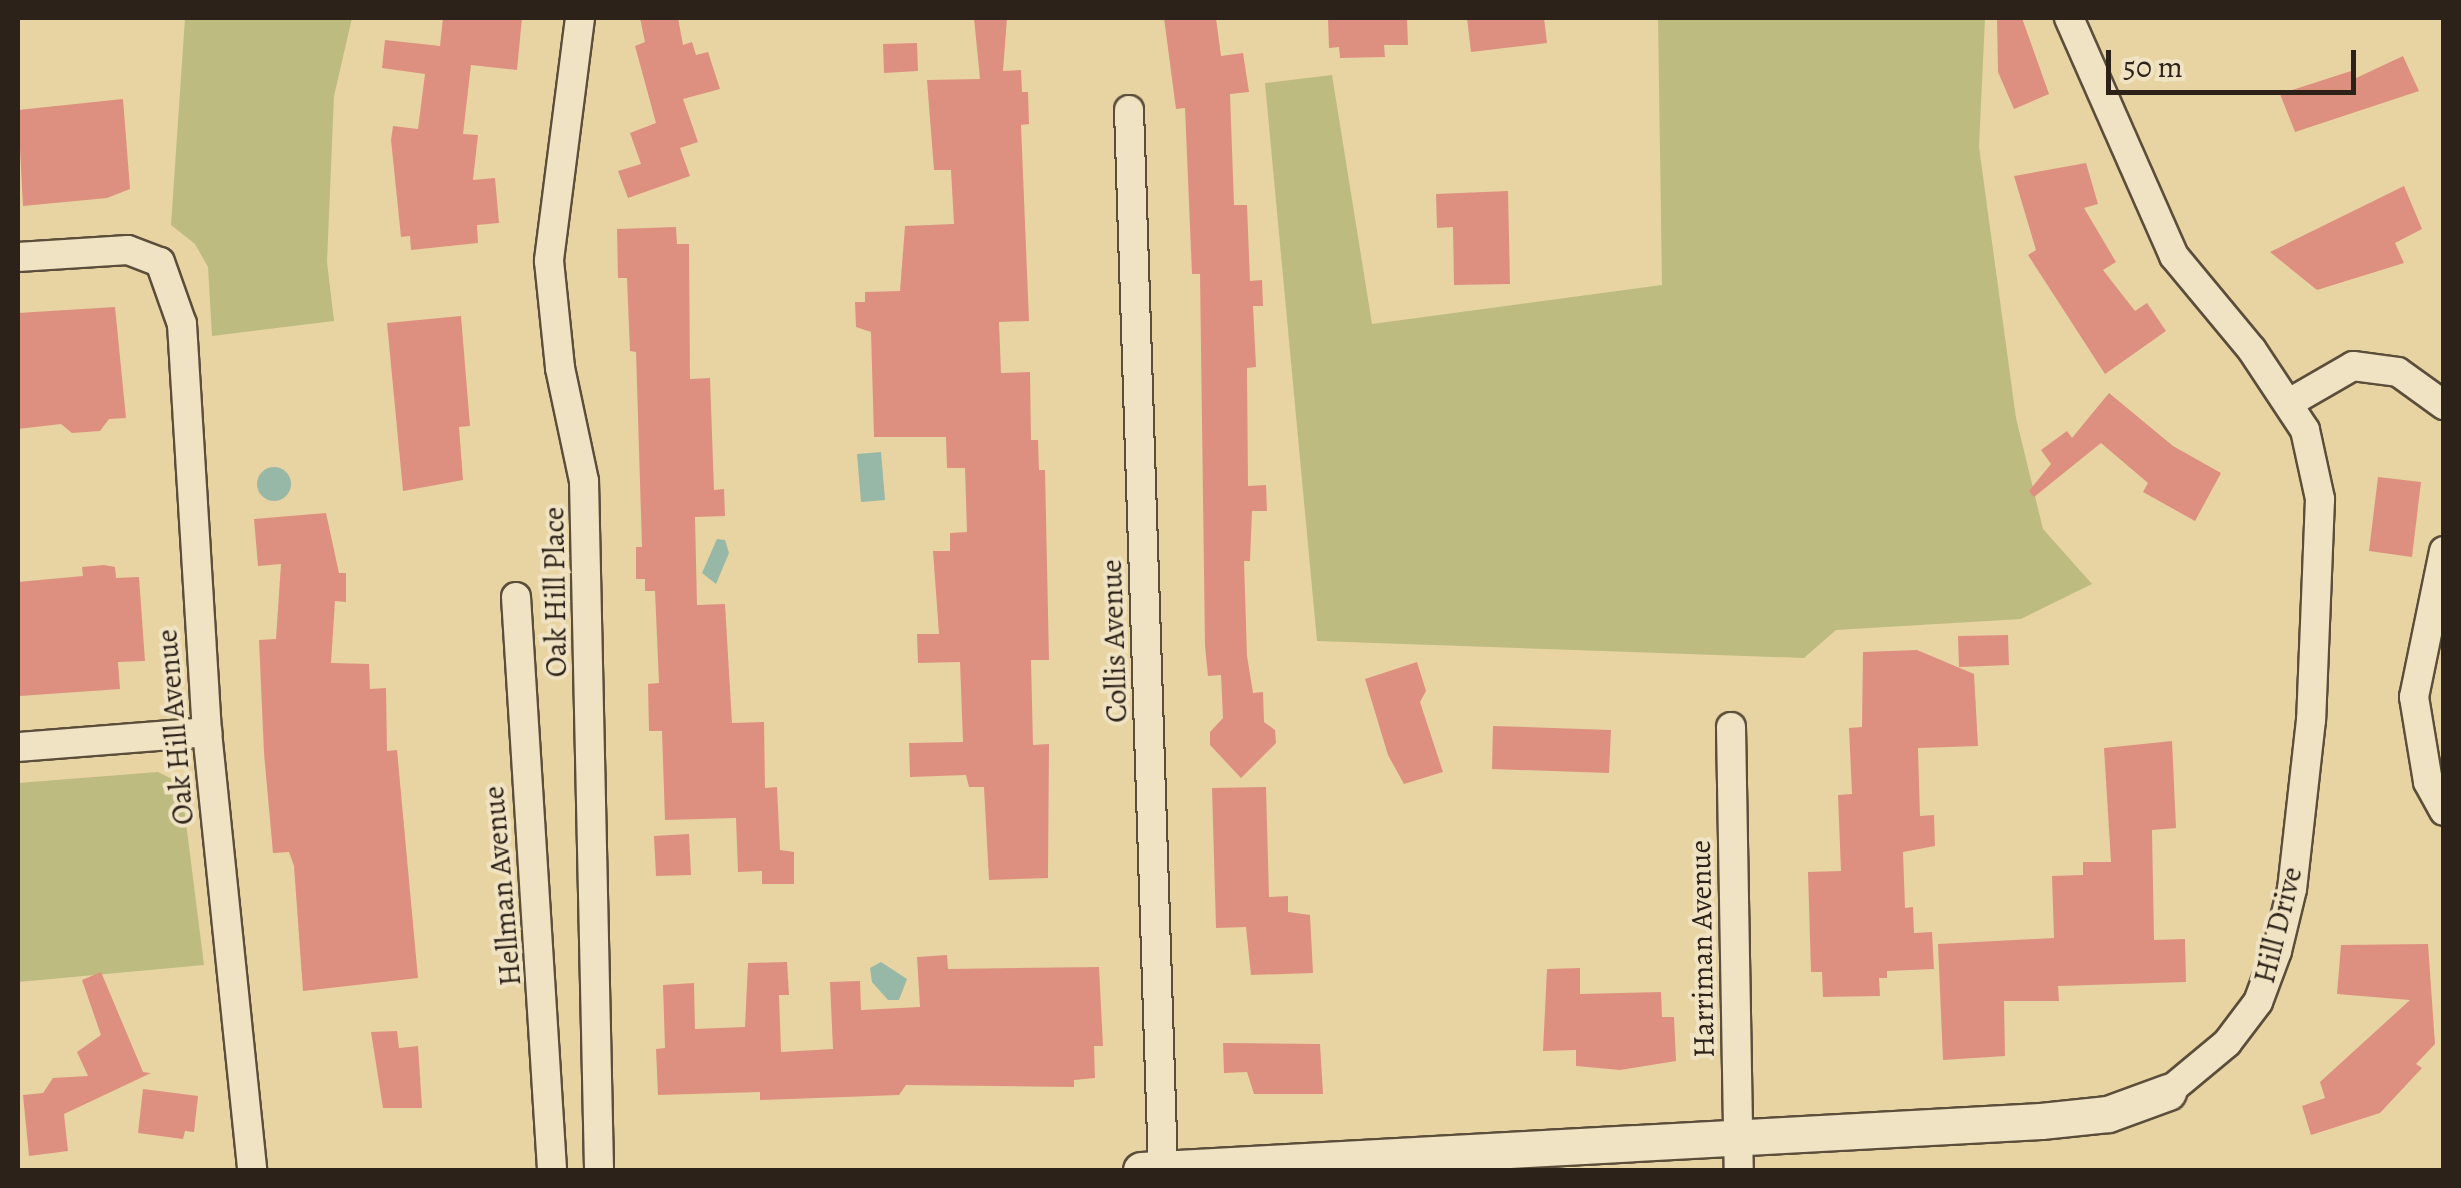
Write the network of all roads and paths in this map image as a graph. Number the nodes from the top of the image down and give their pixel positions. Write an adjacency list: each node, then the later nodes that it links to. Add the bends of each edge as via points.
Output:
1 (580, 18): 17 (street, Oak Hill Place, via 549,261 560,368 584,481)
2 (2069, 18): 5 (street, Hill Drive, via 2174,256)
3 (1129, 110): 18 (street, Collis Avenue)
4 (18, 257): 10 (street, Oak Hill Avenue, via 128,250 160,262 168,278 182,324)
5 (2288, 403): 6 (street, via 2353,366 2398,372); 13 (street, Hill Drive, via 2316,465 2320,499 2317,655 2292,889 2258,1002 2227,1043)
6 (2444, 405)
7 (2444, 551): 12 (street, via 2414,697 2428,782)
8 (516, 596): 16 (street, Hellman Avenue)
9 (1731, 727): 14 (street, Harriman Avenue)
10 (207, 732): 11 (street); 15 (street, Oak Hill Avenue)
11 (18, 747)
12 (2444, 811)
13 (2168, 1092): 14 (street, Hill Drive, via 2108,1114 2040,1122)
14 (1738, 1135): 18 (street, Hill Drive); 19 (street, Harriman Avenue)
15 (252, 1170)
16 (552, 1170)
17 (599, 1170)
18 (1155, 1170)
19 (1739, 1170)

